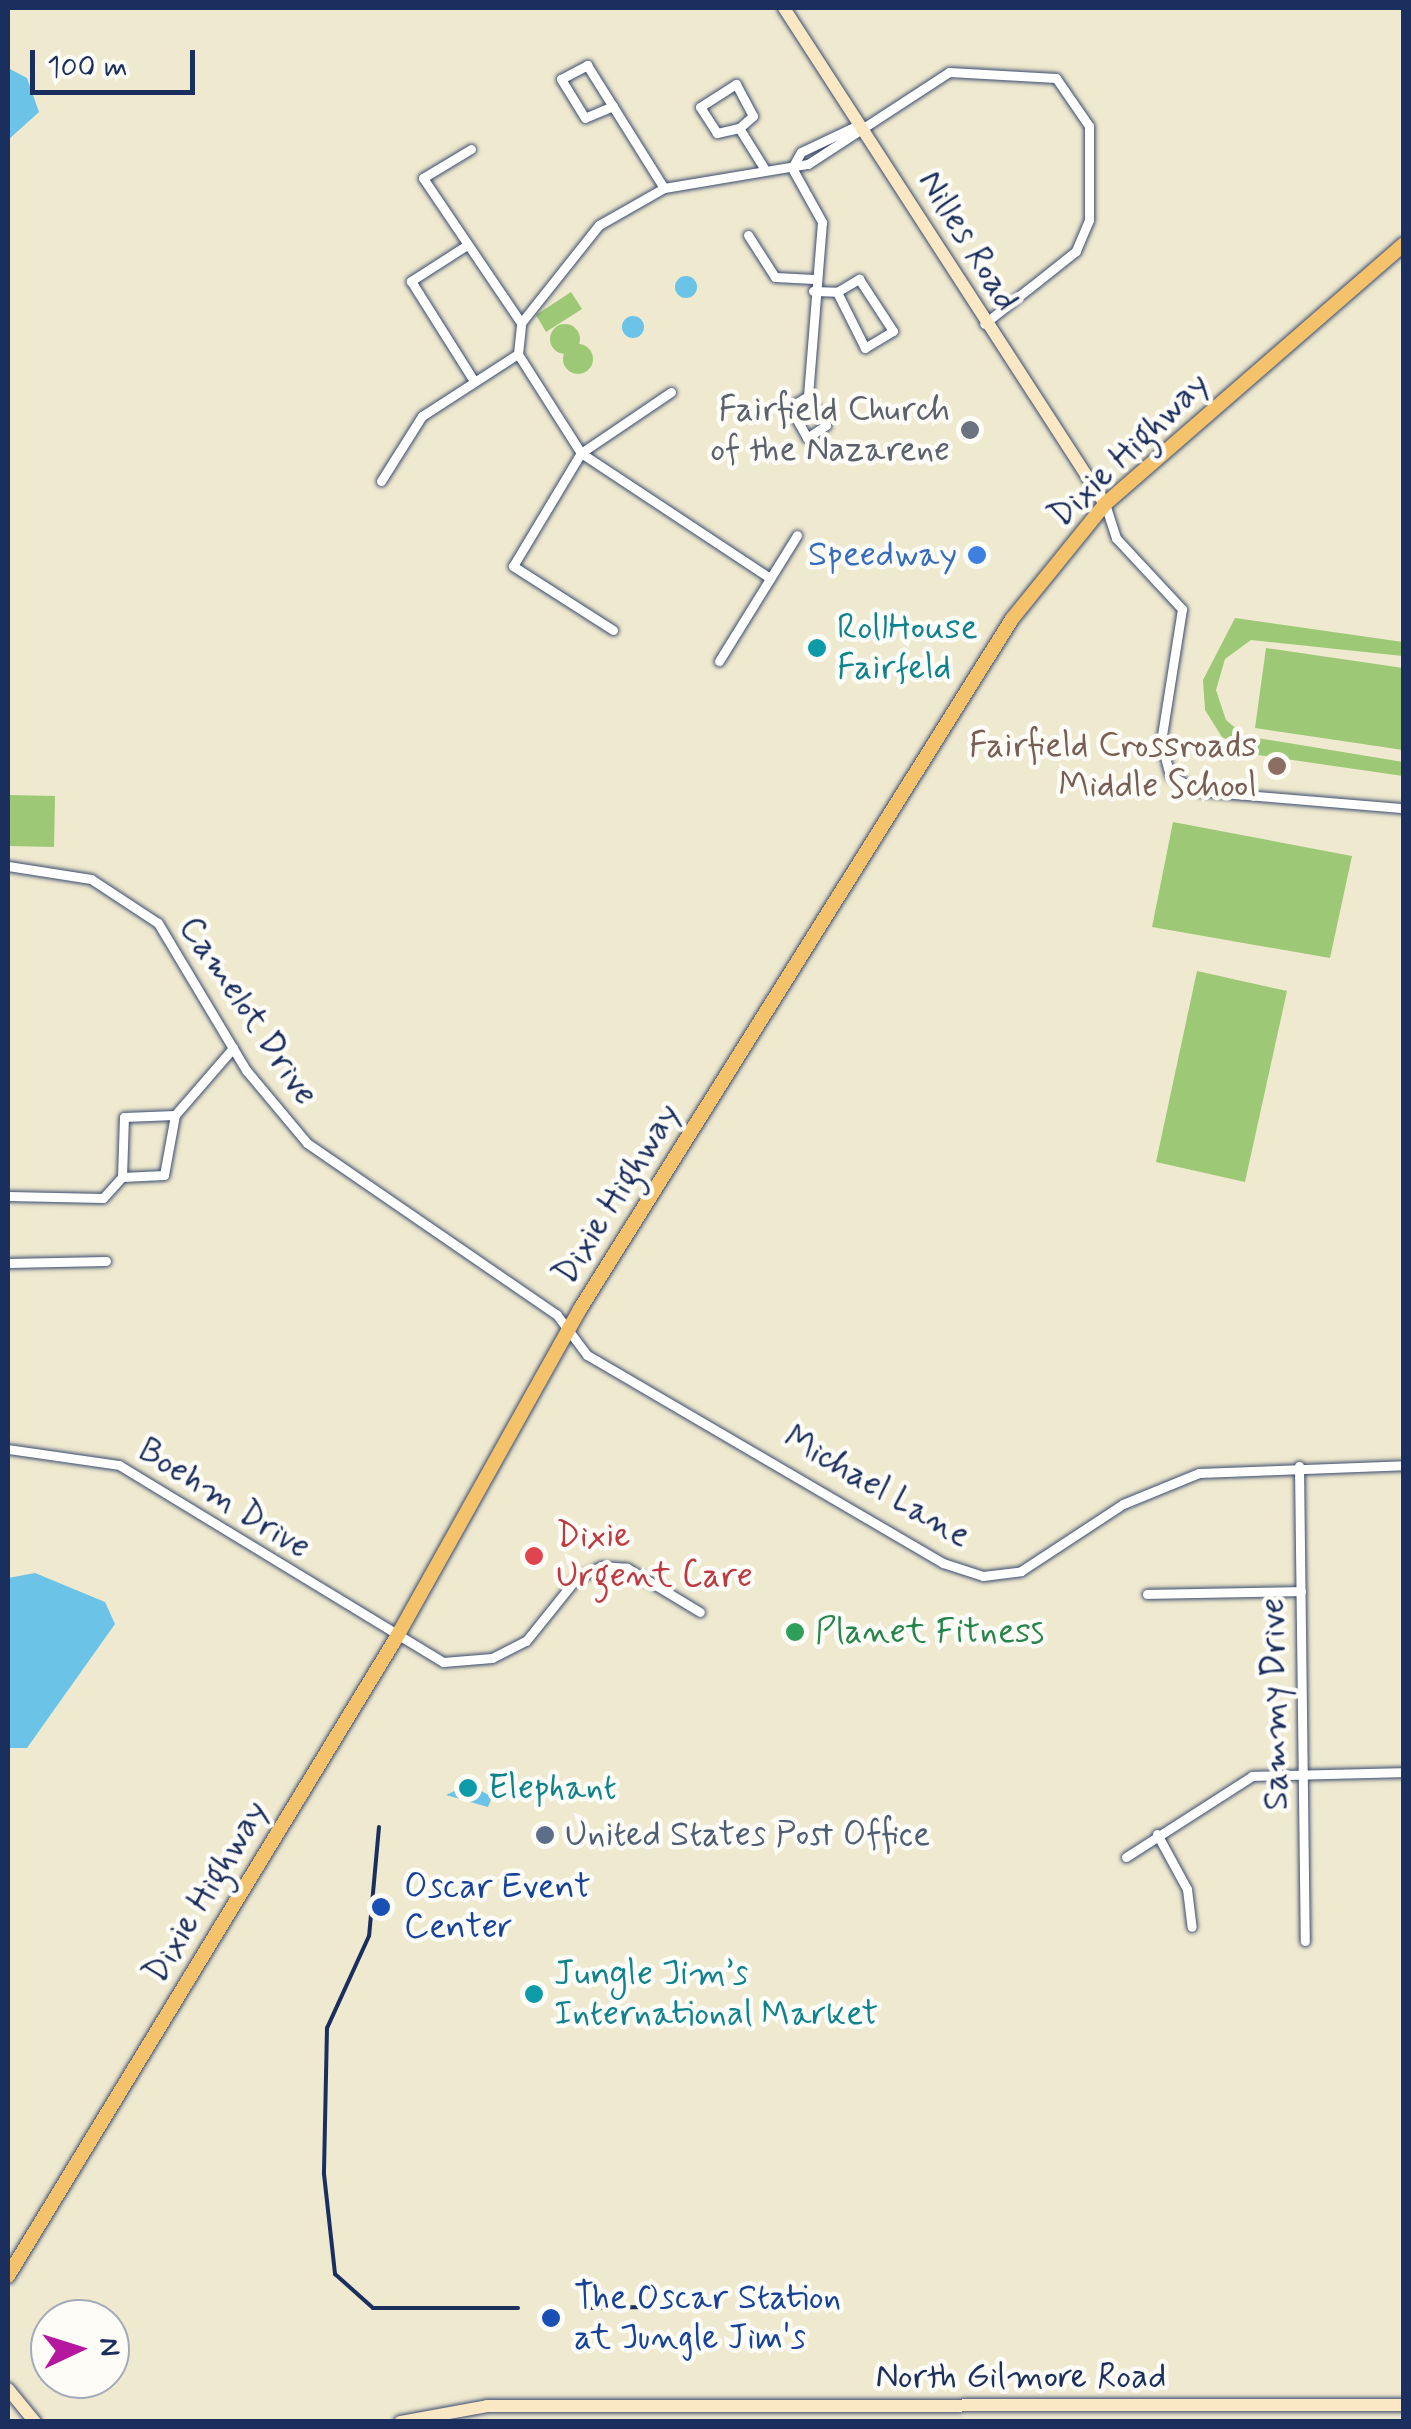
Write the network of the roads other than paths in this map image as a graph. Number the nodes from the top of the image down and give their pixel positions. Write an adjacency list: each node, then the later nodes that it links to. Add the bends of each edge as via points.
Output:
1 (784, 8): 3 (street, Nilles Road)
2 (613, 106): 2 (street, via 587,65 561,79 585,118); 8 (street)
3 (860, 124): 7 (street, via 801,152); 16 (street, Nilles Road); 16 (street, via 949,72 1038,74 1071,88 1090,126 1089,220 1076,252)
4 (739, 128): 4 (street, via 753,116 736,84 700,108 718,133); 6 (street)
5 (471, 149): 11 (street, via 423,178)
6 (764, 168): 7 (street); 8 (street)
7 (792, 168): 12 (street, via 822,222)
8 (664, 188): 15 (street, via 570,251)
9 (748, 235): 12 (street, via 775,277)
10 (1404, 244): 23 (main road, Dixie Highway)
11 (467, 245): 15 (street); 18 (street, via 411,280)
12 (814, 279): 13 (street)
13 (813, 291): 14 (street); 20 (street)
14 (837, 292): 14 (street, via 859,278 893,331 865,348)
15 (521, 323): 17 (street)
16 (984, 324): 23 (street, Nilles Road)
17 (518, 354): 18 (street); 21 (street)
18 (474, 381): 22 (street, via 422,416)
19 (671, 392): 21 (street)
20 (808, 396): 20 (street, via 790,407 807,438 826,425)
21 (582, 453): 25 (street); 26 (street, via 512,566)
22 (381, 481)
23 (1105, 504): 28 (street, via 1116,538 1182,610 1162,742 1170,776 1198,791); 36 (main road, Dixie Highway, via 978,669)
24 (797, 535): 25 (street)
25 (770, 578): 27 (street)
26 (613, 630)
27 (719, 662)
28 (1402, 808)
29 (8, 866): 30 (street, Camelot Drive, via 80,875 146,914)
30 (233, 1048): 31 (street); 36 (street, Camelot Drive, via 306,1144 557,1315)
31 (175, 1115): 32 (street, via 164,1175); 32 (street, via 124,1117)
32 (122, 1177): 33 (street, via 103,1198)
33 (8, 1196)
34 (106, 1261): 35 (street)
35 (8, 1263)
36 (569, 1334): 38 (street, Michael Lane, via 587,1355 943,1563 983,1576 1020,1571 1172,1481); 43 (main road, Dixie Highway)
37 (8, 1448): 43 (street, Boehm Drive, via 119,1465)
38 (1300, 1466): 39 (street, Michael Lane); 40 (street, Sammy Drive)
39 (1404, 1466)
40 (1301, 1591): 41 (street); 45 (street, Sammy Drive)
41 (1146, 1594)
42 (700, 1612): 43 (street, Boehm Drive, via 613,1565 576,1580 534,1636 492,1658 442,1662)
43 (396, 1640): 50 (main road, Dixie Highway)
44 (1404, 1772): 45 (street)
45 (1304, 1774): 46 (street, via 1241,1781); 49 (street, Sammy Drive)
46 (1157, 1834): 47 (street); 48 (street, via 1186,1888)
47 (1126, 1857)
48 (1192, 1927)
49 (1305, 1942)
50 (8, 2276)
51 (8, 2390): 53 (street)
52 (1404, 2405): 54 (street, North Gilmore Road, via 487,2406)
53 (35, 2422)
54 (400, 2422)

